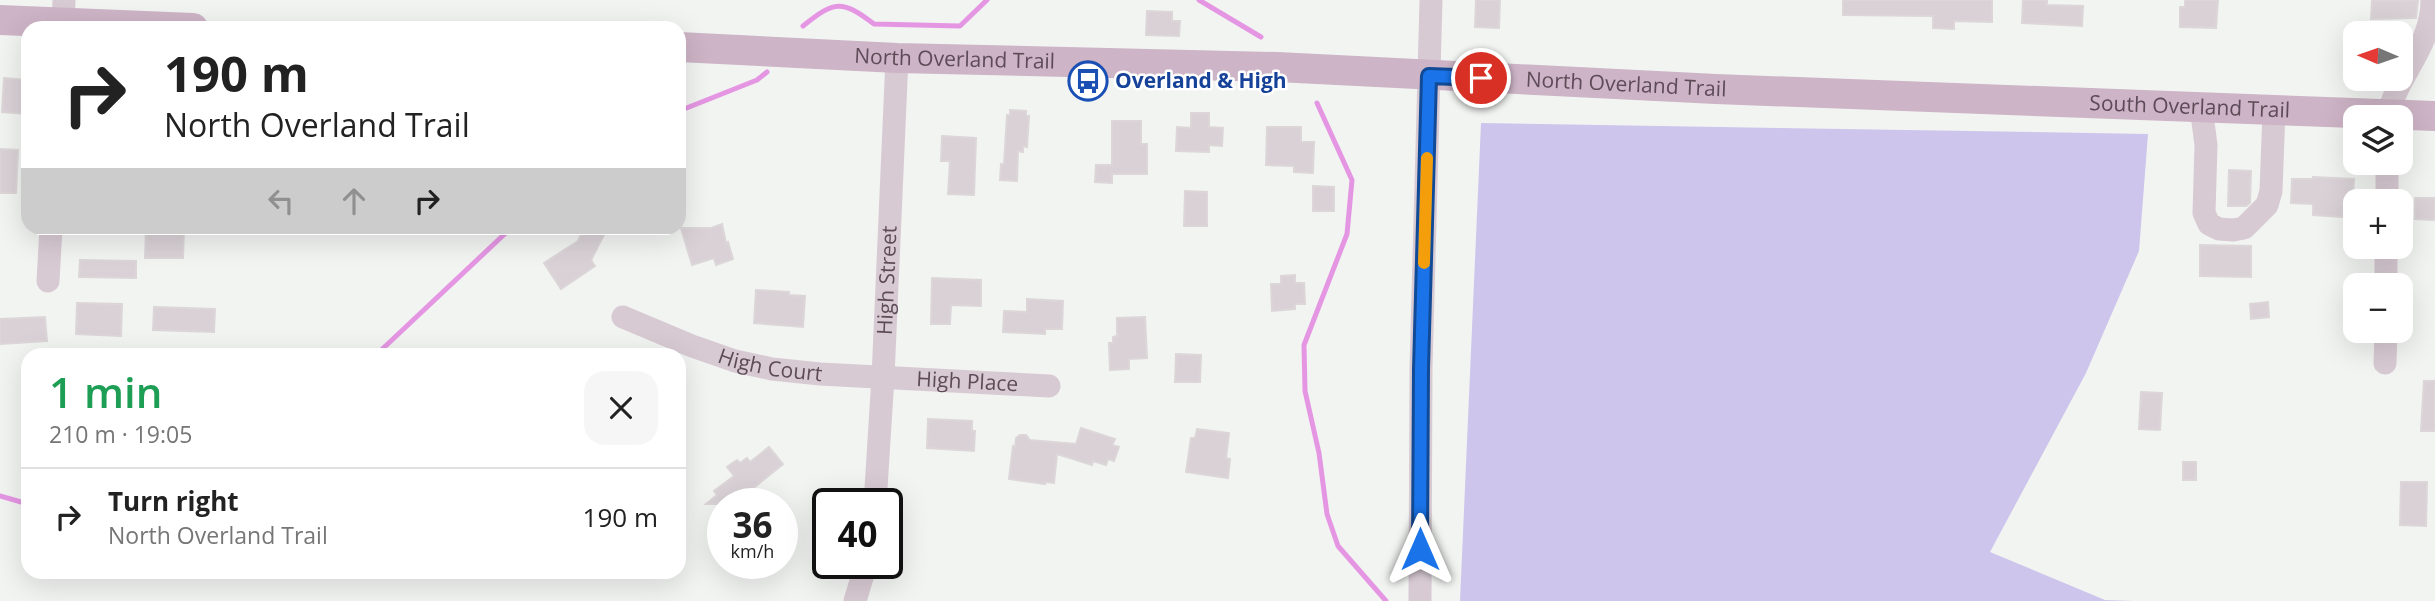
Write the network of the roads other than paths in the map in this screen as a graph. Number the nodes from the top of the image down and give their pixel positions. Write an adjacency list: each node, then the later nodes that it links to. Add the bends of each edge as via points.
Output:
1 (1431, 0): 8 (street)
2 (2432, 0): 10 (street, via 2418,54)
3 (64, 17): 4 (main road); 5 (main road)
4 (0, 20)
5 (111, 21)
6 (686, 47): 7 (main road, North Overland Trail)
7 (897, 58): 8 (main road, North Overland Trail, via 1265,66); 21 (street, High Street)
8 (1429, 76): 9 (main road, North Overland Trail); 26 (street)
9 (1946, 98): 11 (main road, South Overland Trail)
10 (2393, 105)
11 (2201, 107): 12 (main road, South Overland Trail); 12 (street, via 2206,145 2204,213 2209,224 2233,230 2244,228 2267,205)
12 (2274, 110): 13 (main road, South Overland Trail)
13 (2343, 114)
14 (2413, 116): 15 (main road, South Overland Trail)
15 (2435, 116)
16 (51, 235): 17 (street)
17 (48, 281)
18 (623, 317): 21 (street, High Court, via 735,361 772,369)
19 (2386, 343): 20 (street)
20 (2385, 363)
21 (883, 377): 22 (street, High Place); 23 (street, High Street)
22 (1049, 386)
23 (876, 488)
24 (862, 579): 25 (street)
25 (855, 601)
26 (1420, 601)

